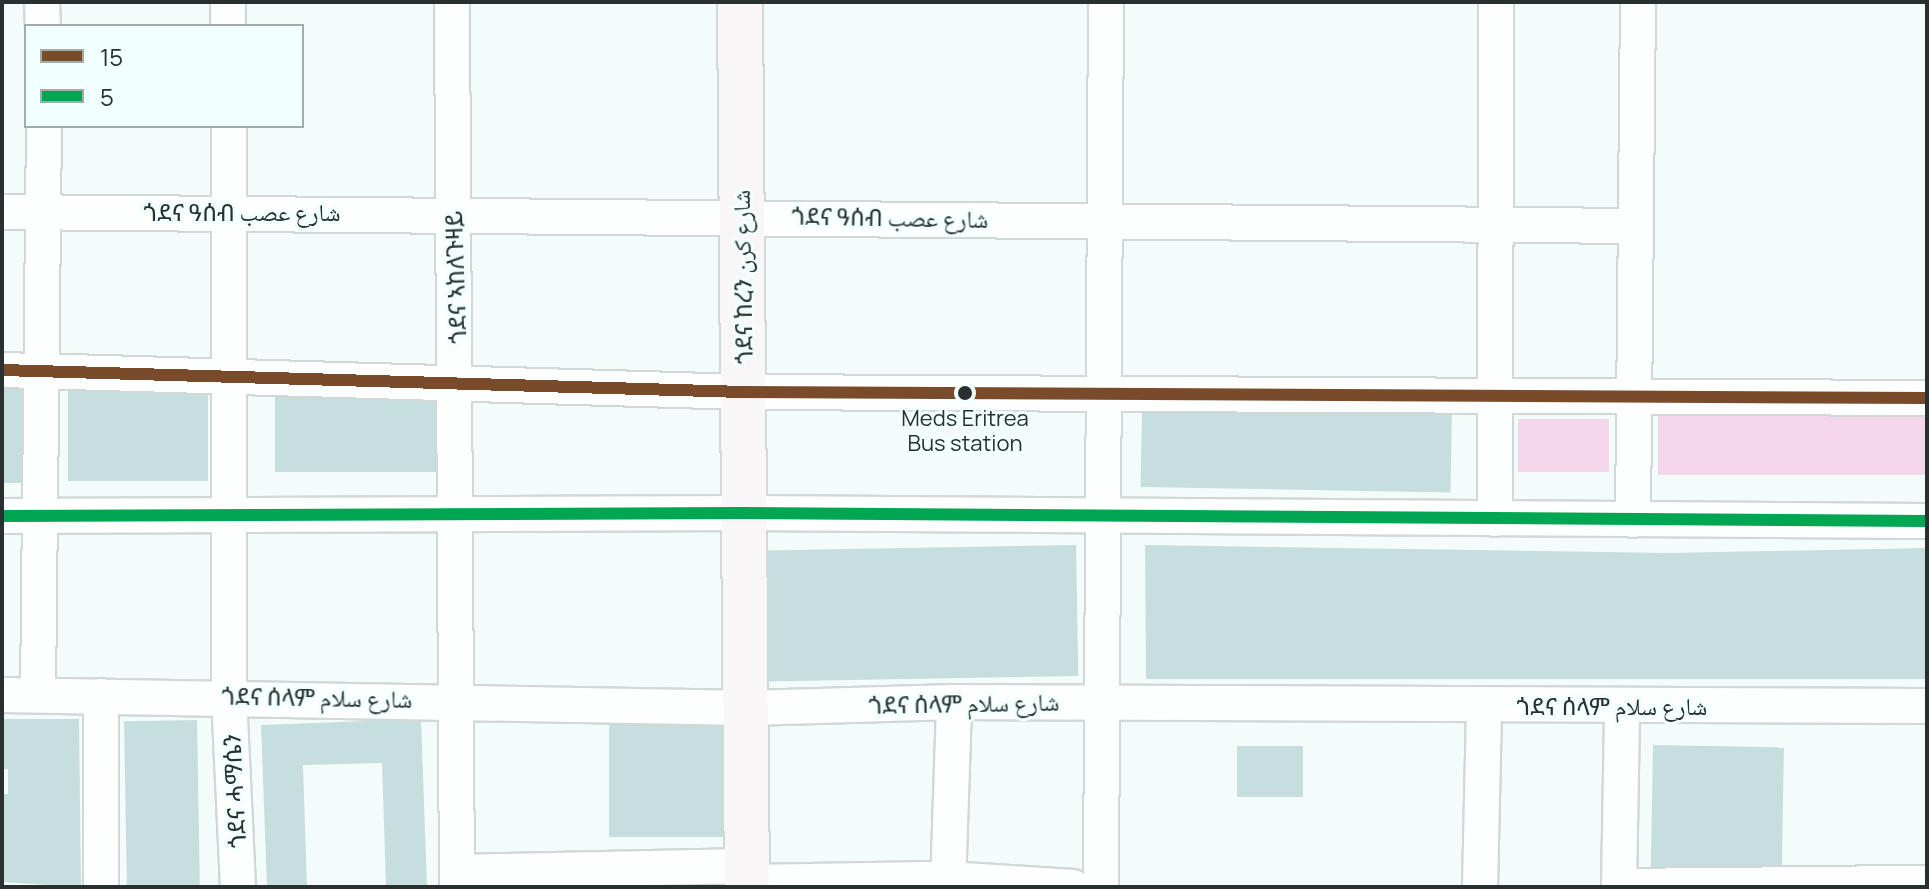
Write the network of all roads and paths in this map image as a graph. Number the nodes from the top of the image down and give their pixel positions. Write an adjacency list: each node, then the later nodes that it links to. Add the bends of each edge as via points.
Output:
1 (42, 2): 8 (street)
2 (228, 2): 9 (street)
3 (452, 2): 15 (street, ጎደና ኣከለጉዛይ)
4 (740, 2): 16 (street, ጎደና ከረን شارع كرن)
5 (1106, 2): 17 (street)
6 (1496, 2): 18 (street)
7 (1638, 2): 19 (street)
8 (43, 24)
9 (228, 24)
10 (44, 128): 14 (street)
11 (229, 128): 12 (street, ጎደና ሓማሴን)
12 (230, 211): 14 (street, ጎደና ዓሰብ شارع عصب); 15 (street, ጎደና ዓሰብ شارع عصب); 22 (street, ጎደና ሓማሴን)
13 (2, 212): 14 (street, ጎደና ዓሰብ شارع عصب)
14 (46, 212): 21 (street)
15 (452, 214): 16 (street, ጎደና ዓሰብ شارع عصب); 23 (street, ጎደና ኣከለጉዛይ)
16 (741, 215): 17 (street, ጎደና ዓሰብ شارع عصب); 24 (street, ጎደና ከረን شارع كرن)
17 (1104, 219): 18 (street, ጎደና ዓሰብ شارع عصب); 25 (street)
18 (1497, 225): 19 (street, ጎደና ዓሰብ شارع عصب); 27 (street)
19 (1634, 226): 26 (street)
20 (2, 370): 21 (street)
21 (44, 370): 22 (street); 33 (street)
22 (229, 374): 23 (street); 34 (street, ጎደና ሓማሴን)
23 (458, 384): 24 (street); 29 (street, ጎደና ኣከለጉዛይ)
24 (743, 392): 25 (street); 30 (street, ጎደና ከረን شارع كرن)
25 (1101, 396): 27 (street); 31 (street)
26 (1634, 396): 27 (street); 28 (street); 36 (street)
27 (1493, 397): 35 (street)
28 (1927, 398)
29 (455, 513): 30 (street); 34 (street); 42 (street, ጎደና ኣከለጉዛይ)
30 (743, 513): 31 (street); 48 (street, ጎደና ከረን شارع كرن)
31 (1101, 515): 35 (street); 44 (street)
32 (2, 516): 33 (street)
33 (44, 517): 34 (street); 39 (street)
34 (227, 517): 41 (street, ጎደና ሓማሴን)
35 (1495, 519): 36 (street)
36 (1633, 520): 37 (street)
37 (1927, 521)
38 (2, 695): 39 (street, ጎደና ሰላም شارع سلام)
39 (38, 695): 40 (street, ጎደና ሰላም شارع سلام)
40 (101, 696): 41 (street, ጎደና ሰላም شارع سلام); 54 (street)
41 (229, 696): 42 (street, ጎደና ሰላም شارع سلام); 55 (street, ጎደና ሓማሴን)
42 (452, 700): 48 (street, ጎደና ሰላም شارع سلام); 50 (street, ጎደና ኣከለጉዛይ)
43 (954, 702): 44 (street, ጎደና ሰላም شارع سلام); 48 (street, ጎደና ሰላም شارع سلام); 51 (street)
44 (1102, 702): 45 (street, ጎደና ሰላም شارع سلام); 57 (street)
45 (1484, 705): 47 (street, ጎደና ሰላም شارع سلام); 58 (street)
46 (1927, 706): 47 (street, ጎደና ሰላም شارع سلام)
47 (1622, 707): 53 (street)
48 (749, 708): 49 (street, ጎደና ከረን شارع كرن)
49 (747, 878): 50 (street); 51 (street)
50 (457, 880)
51 (948, 883): 56 (street)
52 (1927, 883): 53 (street)
53 (1619, 886)
54 (101, 887)
55 (238, 887)
56 (1073, 887)
57 (1101, 887)
58 (1480, 887)

